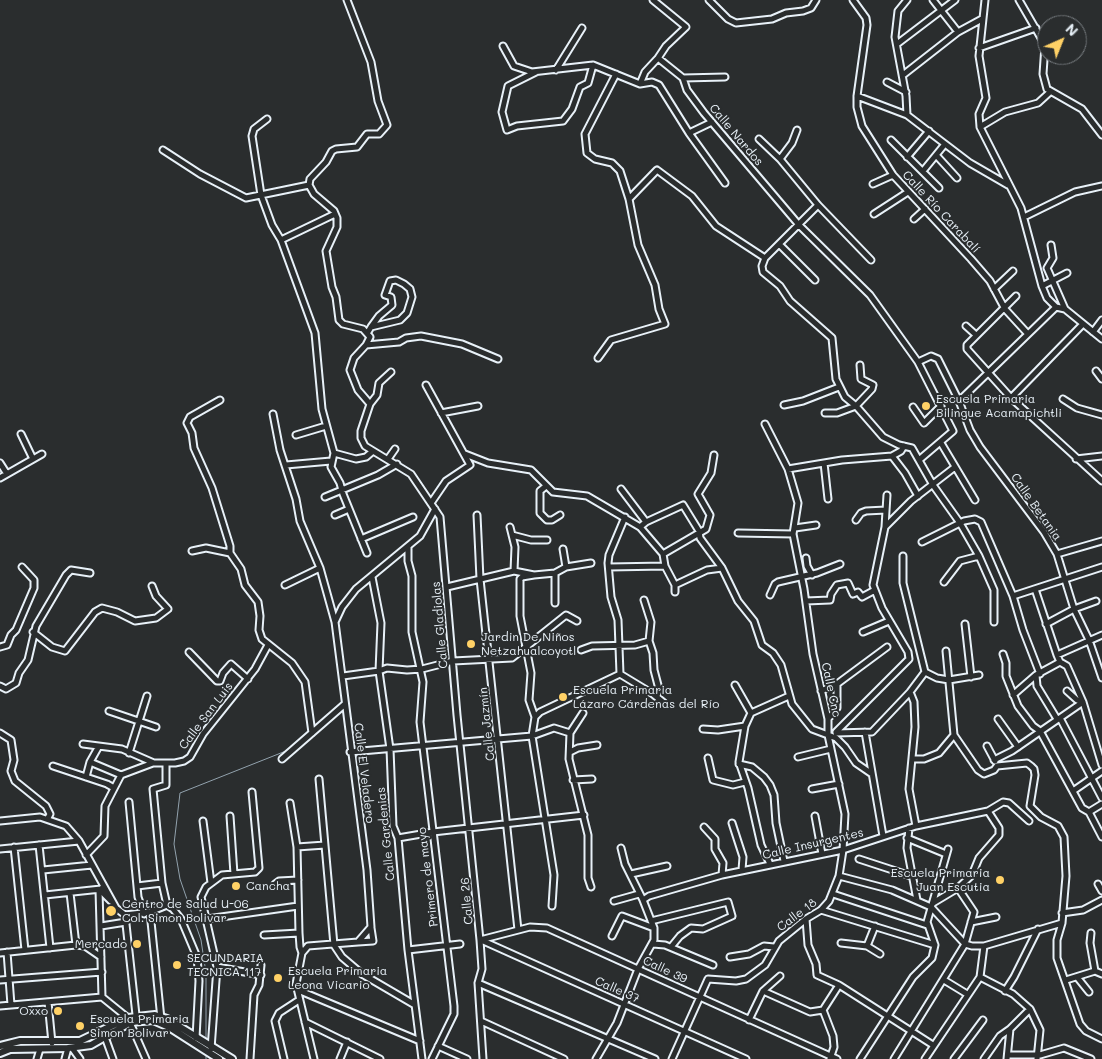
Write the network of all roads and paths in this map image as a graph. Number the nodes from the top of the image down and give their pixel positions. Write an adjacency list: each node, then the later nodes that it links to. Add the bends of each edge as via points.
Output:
1 (347, 0): 52 (street, via 371,62 378,101 387,125 379,134 367,134 357,146 332,151 310,179)
2 (654, 0): 19 (street, via 686,27)
3 (709, 0): 4 (street, via 736,23 803,11)
4 (816, 0)
5 (852, 0): 31 (street, Calle Río Carabalí, via 866,18 867,25)
6 (907, 0): 16 (street, via 898,11)
7 (933, 0): 11 (street)
8 (955, 0): 11 (street)
9 (985, 0): 12 (street)
10 (1019, 0): 14 (street)
11 (941, 11): 15 (street); 16 (street)
12 (982, 19): 15 (street); 18 (street)
13 (582, 28): 21 (street)
14 (1036, 28): 18 (street); 30 (street, via 1045,45 1043,74)
15 (958, 32): 24 (street)
16 (897, 44): 24 (street)
17 (503, 46): 22 (street, via 514,66)
18 (980, 48): 35 (street, via 986,98 979,114)
19 (658, 58): 26 (street, Calle Nardos); 28 (street, via 645,72)
20 (593, 65): 21 (street); 22 (street, via 588,83 577,92 572,109 563,121 507,130 502,112 508,86); 23 (street)
21 (556, 70): 22 (street)
22 (536, 72)
23 (616, 74): 28 (street); 58 (street, via 584,134 587,153 591,157 617,166)
24 (903, 75): 29 (street)
25 (725, 77): 26 (street)
26 (683, 78): 34 (street, Calle Nardos, via 687,90)
27 (887, 82): 29 (street)
28 (640, 84): 38 (street, via 652,82 659,85)
29 (906, 92): 32 (street)
30 (1050, 92): 35 (street, via 1038,103 1005,112); 39 (street, via 1082,109)
31 (858, 96): 32 (street); 48 (street, Calle Río Carabalí, via 862,126)
32 (907, 115): 37 (street)
33 (267, 119): 57 (street, via 254,129 252,136)
34 (712, 122): 38 (street); 65 (street, Calle Nardos)
35 (980, 127): 53 (street)
36 (797, 130): 46 (street)
37 (929, 131): 42 (street); 45 (street)
38 (689, 133): 50 (street)
39 (1102, 135)
40 (759, 139): 46 (street)
41 (891, 140): 45 (street)
42 (945, 144): 44 (street); 53 (street)
43 (163, 150): 57 (street, via 246,198)
44 (936, 155): 47 (street); 49 (street)
45 (907, 156): 47 (street)
46 (780, 159): 59 (street)
47 (922, 171): 55 (street)
48 (893, 175): 51 (street); 56 (street, Calle Río Carabalí)
49 (957, 178)
50 (725, 182)
51 (873, 184)
52 (309, 185): 57 (street); 61 (street)
53 (1008, 185): 63 (street)
54 (1102, 186): 63 (street, via 1075,192)
55 (939, 188)
56 (908, 192): 60 (street, Calle Río Carabalí); 62 (street)
57 (261, 195): 66 (street)
58 (629, 199): 69 (street, via 656,170 692,196 716,226); 90 (street, via 638,245 655,285 665,324 611,340)
59 (818, 205): 65 (street); 70 (street)
60 (925, 209): 64 (street); 76 (street, Calle Río Carabalí)
61 (335, 214): 66 (street); 84 (street, via 337,227 326,251 339,320 342,324)
62 (874, 214)
63 (1024, 217): 75 (street)
64 (914, 219)
65 (799, 225): 67 (street); 92 (street, Calle Nardos, via 870,295)
66 (281, 240): 115 (street, via 315,333)
67 (779, 244): 69 (street); 73 (street)
68 (1050, 245): 74 (street, via 1053,258 1047,268)
69 (765, 258): 99 (street, via 762,266 768,278 829,335 834,345)
70 (871, 260)
71 (1013, 271): 76 (street)
72 (1068, 273): 74 (street)
73 (815, 280)
74 (1051, 281): 75 (street); 80 (street)
75 (1042, 286): 78 (street)
76 (994, 289): 79 (street, Calle Río Carabalí)
77 (1016, 296): 79 (street)
78 (1056, 307): 80 (street); 86 (street)
79 (1004, 308): 86 (street, Calle Río Carabalí); 87 (street)
80 (1065, 309): 82 (street)
81 (1102, 320): 85 (street)
82 (1083, 324): 85 (street); 100 (street)
83 (966, 326): 87 (street)
84 (370, 330): 84 (street, via 400,320 407,313 412,297 404,284 390,281 385,295 391,298 392,306 379,316); 89 (street)
85 (1093, 332): 88 (street)
86 (1028, 333): 96 (street)
87 (976, 335): 96 (street, via 966,347)
88 (1102, 339)
89 (366, 345): 91 (street, via 420,336 462,344); 104 (street, via 354,358 350,370 358,390)
90 (598, 358)
91 (498, 359)
92 (918, 362): 103 (street, Calle Betania, via 935,356); 108 (street)
93 (860, 365): 107 (street, via 861,379 873,385)
94 (1096, 371): 97 (street)
95 (391, 372): 104 (street, via 379,383 377,395)
96 (990, 374): 100 (street); 103 (street)
97 (1102, 379)
98 (426, 385): 110 (street)
99 (839, 387): 105 (street); 107 (street)
100 (1011, 398): 130 (street)
101 (1062, 399): 113 (street, via 1076,408)
102 (220, 400): 178 (street, via 187,420 194,448 212,488)
103 (959, 401): 181 (street, Calle Betania, via 980,447)
104 (370, 404): 121 (street, via 361,431 365,446)
105 (784, 405)
106 (478, 406): 110 (street)
107 (856, 406): 111 (street, via 837,413); 119 (street, via 876,432)
108 (942, 406): 109 (street, via 924,423); 118 (street, via 954,431)
109 (913, 407)
110 (441, 412): 124 (street)
111 (825, 413)
112 (273, 414): 136 (street, Calle El Veladero)
113 (1102, 415)
114 (765, 424): 138 (street, Calle Cnc)
115 (326, 426): 117 (street); 122 (street)
116 (21, 434): 128 (street)
117 (296, 435)
118 (941, 443): 131 (street); 137 (street)
119 (904, 446): 126 (street); 131 (street, via 910,446)
120 (395, 449): 129 (street)
121 (372, 451): 122 (street, via 356,459); 129 (street, Calle Gladiolas)
122 (334, 453): 132 (street)
123 (42, 454): 128 (street)
124 (465, 454): 143 (street, via 488,464 531,470); 151 (street, via 470,465 446,481)
125 (714, 455): 170 (street, via 711,473 698,494 710,516 706,529)
126 (892, 456): 134 (street); 147 (street)
127 (1102, 456): 130 (street)
128 (33, 459): 139 (street)
129 (388, 459): 135 (street, Calle Gladiolas)
130 (1076, 459): 141 (street)
131 (919, 460): 142 (street)
132 (331, 461): 136 (street); 145 (street)
133 (0, 463): 139 (street)
134 (824, 463): 138 (street); 149 (street)
135 (397, 464): 145 (street); 151 (street, Calle Gladiolas, via 411,474)
136 (286, 465): 191 (street, Calle El Veladero, via 300,521)
137 (955, 467): 142 (street); 150 (street)
138 (788, 469): 167 (street, Calle Cnc, via 798,503)
139 (7, 474): 140 (street)
140 (0, 478)
141 (1102, 481)
142 (933, 485): 147 (street); 162 (street)
143 (546, 486): 157 (street, via 540,491 540,514 547,520); 159 (street, via 553,492 587,496)
144 (621, 489): 161 (street)
145 (342, 490): 148 (street); 152 (street)
146 (887, 495): 154 (street)
147 (918, 496): 166 (street)
148 (325, 497)
149 (828, 499)
150 (975, 500)
151 (431, 503): 153 (street, Calle Gladiolas)
152 (349, 509): 155 (street); 171 (street)
153 (435, 509): 175 (street, via 423,533); 207 (street, Calle Gladiolas, via 440,517)
154 (886, 510): 160 (street, via 866,511); 166 (street)
155 (335, 515)
156 (477, 515): 201 (street, Calle Jazmín)
157 (560, 515)
158 (413, 517): 171 (street)
159 (625, 517): 165 (street); 192 (street, via 609,555)
160 (856, 520)
161 (646, 522): 165 (street); 170 (street, via 684,505)
162 (960, 523): 174 (street); 183 (street); 212 (street, via 978,520 988,534)
163 (816, 525): 167 (street)
164 (510, 527): 169 (street)
165 (640, 527): 180 (street)
166 (885, 527): 209 (street, via 874,578)
167 (794, 531): 168 (street); 200 (street, Calle Cnc)
168 (738, 533)
169 (512, 535): 172 (street); 194 (street)
170 (700, 535): 180 (street); 193 (street)
171 (361, 539): 179 (street)
172 (547, 540)
173 (1102, 540): 181 (street)
174 (922, 542)
175 (408, 547): 199 (street); 242 (street, Primero de mayo, via 412,576 412,632)
176 (563, 549): 187 (street)
177 (192, 551): 178 (street, via 206,548)
178 (230, 553): 229 (street, via 241,570 245,585 258,602 259,630)
179 (367, 554)
180 (663, 554): 188 (street)
181 (1057, 554): 202 (street, Calle Betania)
182 (903, 556): 244 (street, via 903,583)
183 (979, 556): 203 (street, via 960,561); 221 (street, via 994,590)
184 (806, 558): 198 (street)
185 (591, 563): 187 (street)
186 (840, 564): 198 (street)
187 (566, 566): 195 (street)
188 (665, 566): 192 (street); 205 (street)
189 (22, 567): 231 (street, via 34,580 34,588 20,624 7,645)
190 (1102, 567): 202 (street)
191 (320, 568): 204 (street); 220 (street, Calle El Veladero)
192 (609, 568): 230 (street)
193 (722, 568): 205 (street, via 707,570); 262 (street, via 740,606 754,621 762,645 781,665)
194 (514, 571): 197 (street); 201 (street)
195 (555, 572): 197 (street); 216 (street)
196 (90, 573): 224 (street, via 71,570 66,575)
197 (534, 575): 233 (street, via 520,579 520,616)
198 (812, 575): 200 (street)
199 (372, 577): 220 (street, via 350,596); 243 (street, Calle Gardenias, via 381,623)
200 (802, 577): 211 (street, via 775,584); 214 (street, Calle Cnc)
201 (480, 579): 207 (street); 239 (street, Calle Jazmín)
202 (1066, 580): 208 (street); 217 (street, Calle Betania)
203 (944, 582)
204 (285, 585)
205 (676, 585): 210 (street)
206 (152, 586): 224 (street, via 168,609 156,618 135,621 102,608 95,612 65,651 52,647)
207 (447, 587): 240 (street, Calle Gladiolas)
208 (1035, 589): 212 (street); 223 (street)
209 (875, 590): 214 (street, via 862,597 858,592 853,594 848,583 837,585 830,600); 219 (street)
210 (675, 592)
211 (770, 595)
212 (1013, 596): 247 (street)
213 (644, 600): 228 (street, via 651,622)
214 (806, 601): 256 (street, Calle Cnc)
215 (1096, 601): 217 (street)
216 (555, 603)
217 (1074, 609): 223 (street); 227 (street, Calle Betania)
218 (577, 621): 233 (street, via 566,615)
219 (889, 621): 225 (street); 278 (street, via 909,659)
220 (335, 622): 248 (street, Calle El Veladero)
221 (994, 622)
222 (965, 624): 249 (street)
223 (1046, 624): 238 (street)
224 (33, 632): 255 (street, via 28,660 16,683 6,689)
225 (863, 632)
226 (1102, 635): 227 (street)
227 (1089, 640): 238 (street); 250 (street, Calle Betania)
228 (649, 641): 230 (street); 261 (street, via 659,689)
229 (268, 645): 251 (street, Calle San Luis); 281 (street, via 292,663 302,677)
230 (619, 645): 234 (street, via 592,646); 245 (street)
231 (0, 647)
232 (887, 647): 253 (street)
233 (525, 650): 239 (street, via 512,658); 269 (street, via 531,673 529,700)
234 (581, 650)
235 (946, 651): 252 (street)
236 (189, 652): 251 (street, via 219,682 231,664)
237 (1003, 654): 259 (street)
238 (1057, 654): 241 (street)
239 (490, 659): 240 (street); 286 (street, Calle Jazmín)
240 (453, 661): 242 (street); 287 (street, Calle Gladiolas)
241 (1060, 662): 247 (street); 263 (street, via 1067,666)
242 (418, 669): 243 (street, via 387,668); 291 (street, Primero de mayo, via 423,682 420,722)
243 (379, 671): 248 (street); 294 (street, Calle Gardenias)
244 (925, 672): 252 (street); 258 (street)
245 (620, 674): 261 (street); 269 (street)
246 (980, 675): 249 (street)
247 (1038, 675): 259 (street); 270 (street, via 1037,686)
248 (343, 676): 265 (street, Calle El Veladero)
249 (971, 677): 252 (street)
250 (1102, 678)
251 (248, 679): 306 (street, Calle San Luis, via 203,734 190,756 180,763)
252 (949, 680): 284 (street)
253 (837, 684): 256 (street); 271 (street, via 837,708)
254 (735, 685): 267 (street)
255 (0, 686)
256 (821, 691): 271 (street, Calle Cnc)
257 (1067, 691): 263 (street)
258 (910, 692): 279 (street, via 877,728); 302 (street, via 914,702)
259 (1013, 695): 277 (street, via 1018,706)
260 (147, 696): 273 (street)
261 (657, 696): 264 (street)
262 (789, 696): 267 (street); 283 (street, via 812,729)
263 (1083, 702): 270 (street); 308 (street)
264 (664, 703)
265 (345, 704): 281 (street); 296 (street, Calle El Veladero)
266 (109, 711): 273 (street)
267 (751, 713): 275 (street)
268 (583, 714): 282 (street)
269 (535, 717): 285 (street)
270 (1058, 718): 277 (street); 315 (street)
271 (828, 719): 283 (street, Calle Cnc)
272 (998, 719): 293 (street)
273 (138, 720): 274 (street); 298 (street)
274 (156, 726)
275 (745, 726): 276 (street); 307 (street)
276 (703, 729)
277 (1040, 731): 293 (street); 323 (street)
278 (836, 732): 279 (street); 283 (street)
279 (865, 732): 312 (street)
280 (0, 733): 334 (street, via 11,740 14,760 11,771 15,781 46,806 50,814)
281 (312, 733): 301 (street)
282 (570, 733): 285 (street, via 554,728); 297 (street)
283 (828, 735): 295 (street, Calle Cnc); 312 (street, via 836,738 856,763)
284 (954, 735): 302 (street, via 939,753 924,760); 310 (street, via 978,770 989,773)
285 (532, 736): 286 (street); 336 (street)
286 (498, 739): 287 (street); 340 (street, Calle Jazmín)
287 (459, 741): 291 (street); 344 (street, Calle 26)
288 (83, 744): 290 (street, Calle San Luis)
289 (597, 745): 297 (street)
290 (99, 746): 298 (street, Calle San Luis); 304 (street)
291 (424, 746): 294 (street); 345 (street, Primero de mayo)
292 (987, 746): 303 (street)
293 (1018, 747): 303 (street)
294 (390, 749): 296 (street); 348 (street, Calle Gardenias, via 393,826)
295 (831, 749): 299 (street); 320 (street, Calle Cnc)
296 (350, 752): 408 (street, Calle El Veladero, via 367,870)
297 (570, 752): 318 (street)
298 (129, 753): 305 (street, Calle San Luis)
299 (798, 757)
300 (708, 758): 319 (street, via 712,780 733,785)
301 (282, 759)
302 (913, 759): 341 (street, via 909,789)
303 (994, 760): 310 (street)
304 (90, 762): 313 (street); 314 (street)
305 (154, 763): 306 (street, Calle San Luis); 313 (street)
306 (166, 764): 373 (street, via 166,785 153,787)
307 (739, 764): 319 (street); 361 (street, via 752,768 770,785)
308 (1102, 765)
309 (53, 766): 314 (street)
310 (997, 766): 396 (street, via 1031,766 1035,775 1030,806 1058,826 1064,837 1066,876)
311 (1102, 771): 315 (street)
312 (872, 774): 346 (street)
313 (121, 775): 321 (street)
314 (86, 777): 321 (street)
315 (1091, 778): 323 (street); 325 (street)
316 (319, 779): 352 (street)
317 (592, 779): 318 (street)
318 (573, 780): 331 (street)
319 (745, 782): 362 (street, via 761,845)
320 (839, 784): 322 (street); 357 (street, Calle Cnc, via 845,814)
321 (114, 788): 359 (street, via 105,806 104,836)
322 (812, 790)
323 (1073, 791): 330 (street)
324 (252, 792): 367 (street, via 258,870)
325 (1102, 798)
326 (129, 802): 377 (street)
327 (290, 803): 354 (street)
328 (1102, 804): 330 (street)
329 (988, 811): 338 (street, Calle Insurgentes, via 1006,802); 341 (street, Calle Insurgentes); 380 (street, via 999,828 999,835 979,858 972,875)
330 (1087, 811): 347 (street)
331 (584, 815): 336 (street); 378 (street)
332 (230, 816): 367 (street)
333 (815, 816): 358 (street)
334 (48, 818): 337 (street); 350 (street, via 66,826)
335 (203, 820): 374 (street)
336 (546, 820): 340 (street); 393 (street, via 554,875)
337 (0, 821)
338 (1030, 821)
339 (732, 823): 366 (street, via 743,857)
340 (506, 824): 344 (street); 411 (street, Calle Jazmín)
341 (916, 826): 343 (street, Calle Insurgentes)
342 (704, 827): 369 (street, via 714,839 723,863)
343 (908, 828): 346 (street, Calle Insurgentes); 349 (street)
344 (470, 829): 345 (street); 416 (street, Calle 26)
345 (433, 832): 348 (street); 424 (street, Primero de mayo)
346 (883, 836): 357 (street, Calle Insurgentes)
347 (1102, 836)
348 (398, 838): 432 (street, Calle Gardenias)
349 (908, 838): 371 (street); 391 (street, via 947,851)
350 (79, 841): 351 (street); 359 (street)
351 (39, 845): 353 (street); 365 (street)
352 (325, 845): 354 (street); 423 (street)
353 (14, 847): 355 (street); 431 (street)
354 (297, 847): 372 (street)
355 (0, 848)
356 (620, 848): 368 (street)
357 (843, 850): 358 (street, Calle Insurgentes); 370 (street, Calle 18)
358 (822, 854): 361 (street, Calle Insurgentes)
359 (86, 855): 363 (street)
360 (860, 859): 371 (street)
361 (784, 861): 362 (street, Calle Insurgentes)
362 (770, 864): 366 (street, Calle Insurgentes)
363 (92, 865): 365 (street); 379 (street)
364 (667, 866): 368 (street)
365 (43, 870): 385 (street)
366 (742, 870): 369 (street, Calle Insurgentes)
367 (234, 874): 374 (street, via 222,875)
368 (631, 874): 383 (street)
369 (722, 875): 386 (street, Calle Insurgentes)
370 (838, 876): 384 (street, Calle 18); 387 (street)
371 (911, 876): 387 (street)
372 (298, 880): 375 (street); 392 (street)
373 (162, 883): 377 (street); 390 (street)
374 (211, 883): 399 (street, via 201,897)
375 (275, 884)
376 (1098, 884): 381 (street)
377 (137, 886): 395 (street, via 141,906)
378 (591, 887)
379 (102, 888): 382 (street); 397 (street); 406 (street)
380 (958, 888): 391 (street); 403 (street, via 974,912)
381 (1102, 892)
382 (70, 893): 385 (street); 422 (street)
383 (639, 894): 386 (street); 389 (street)
384 (833, 894): 394 (street, Calle 18); 405 (street)
385 (45, 895): 429 (street)
386 (643, 900): 401 (street)
387 (917, 900): 391 (street)
388 (1102, 900): 396 (street, via 1083,910)
389 (614, 901)
390 (167, 905): 395 (street); 482 (street, via 181,919 197,957)
391 (932, 905): 405 (street); 421 (street)
392 (298, 906): 399 (street); 412 (street)
393 (552, 906)
394 (821, 910): 400 (street, Calle 18); 407 (street)
395 (147, 913): 397 (street); 473 (street)
396 (1062, 913): 404 (street)
397 (125, 915): 402 (street)
398 (996, 917): 403 (street)
399 (207, 918): 441 (street)
400 (806, 919): 430 (street, Calle 18); 455 (street, via 808,945 817,975)
401 (651, 921): 409 (street); 428 (street, via 728,902 732,916 703,929 691,928)
402 (126, 922): 406 (street); 471 (street)
403 (971, 922): 421 (street)
404 (1062, 923): 410 (street); 453 (street, via 1056,948)
405 (927, 925): 425 (street)
406 (101, 926): 438 (street)
407 (875, 926): 425 (street); 426 (street)
408 (371, 927): 417 (street); 417 (street, Calle El Veladero, via 373,941)
409 (654, 928): 415 (street, via 622,916); 420 (street)
410 (1038, 928): 427 (street); 458 (street)
411 (518, 930): 416 (street, Calle 39); 442 (street, Calle 39, via 538,926 547,928)
412 (299, 932): 414 (street); 435 (street)
413 (1091, 933): 443 (street)
414 (264, 935)
415 (612, 936)
416 (480, 940): 454 (street, Calle 26, via 482,969); 465 (street, Calle 37)
417 (358, 942): 423 (street)
418 (841, 943): 426 (street)
419 (460, 944): 424 (street)
420 (652, 944): 428 (street); 442 (street)
421 (965, 944): 427 (street); 452 (street)
422 (76, 945): 429 (street); 438 (street, via 85,946)
423 (334, 945): 435 (street, via 308,946); 467 (street, via 342,957 362,974)
424 (447, 945): 432 (street); 492 (street, Primero de mayo, via 454,1014)
425 (935, 945): 472 (street, via 932,958 913,976)
426 (867, 946): 436 (street)
427 (984, 946): 448 (street)
428 (671, 947): 440 (street)
429 (50, 948): 431 (street)
430 (774, 948): 437 (street, via 764,946 749,954); 462 (street, Calle 18, via 765,965 754,974 736,981 708,979)
431 (25, 950): 433 (street)
432 (408, 950): 467 (street, Calle Gardenias)
433 (7, 952): 434 (street); 450 (street)
434 (0, 953)
435 (302, 953): 456 (street)
436 (880, 954)
437 (730, 956)
438 (101, 957): 444 (street)
439 (261, 965): 446 (street)
440 (713, 965)
441 (217, 967): 446 (street); 495 (street)
442 (638, 969): 462 (street, Calle 39); 465 (street)
443 (1095, 971): 445 (street); 449 (street)
444 (102, 972): 450 (street); 461 (street)
445 (1102, 974)
446 (261, 975): 507 (street, via 254,995)
447 (780, 976): 457 (street)
448 (980, 977): 458 (street); 460 (street)
449 (1077, 977): 453 (street); 459 (street)
450 (9, 979): 451 (street); 466 (street)
451 (0, 980)
452 (944, 980): 460 (street); 481 (street)
453 (1066, 980): 485 (street, via 1082,1028)
454 (478, 983): 477 (street, Calle 26); 484 (street)
455 (839, 985): 470 (street); 472 (street)
456 (298, 990): 463 (street); 486 (street)
457 (763, 991): 470 (street, via 810,1012); 475 (street)
458 (1005, 991): 469 (street)
459 (1089, 992)
460 (967, 994): 490 (street)
461 (102, 997): 464 (street); 474 (street)
462 (699, 997): 475 (street, Calle 39); 480 (street, Calle 18)
463 (299, 1000): 478 (street); 508 (street, via 279,1013 275,1021)
464 (48, 1002): 466 (street); 488 (street)
465 (625, 1004): 480 (street, Calle 37); 484 (street)
466 (11, 1005): 468 (street)
467 (415, 1005): 486 (street, Calle Gardenias)
468 (0, 1006)
469 (1030, 1009): 479 (street); 498 (street, via 1040,1030)
470 (823, 1010): 499 (street, via 833,1036)
471 (136, 1015): 473 (main road); 474 (main road)
472 (887, 1016): 481 (street); 522 (street)
473 (161, 1019): 474 (main road); 482 (main road); 489 (main road)
474 (129, 1020): 483 (main road); 488 (main road, via 80,1042); 504 (street)
475 (749, 1020): 499 (street, Calle 39)
476 (983, 1020): 525 (street)
477 (481, 1021): 515 (street, Calle 26); 516 (street)
478 (305, 1022): 487 (street); 509 (street)
479 (1010, 1029): 497 (street); 526 (street, via 1000,1036)
480 (683, 1031): 519 (street, Calle 18); 520 (street, Calle 37)
481 (912, 1032): 490 (street); 523 (street)
482 (196, 1036): 489 (street); 495 (main road)
483 (105, 1037): 493 (main road, via 91,1045); 503 (street)
484 (609, 1038): 517 (street); 518 (street)
485 (1102, 1039)
486 (420, 1041): 512 (street, Calle Gardenias)
487 (348, 1042): 510 (street); 511 (street)
488 (52, 1043): 491 (main road, via 20,1041)
489 (196, 1044): 495 (main road)
490 (933, 1045): 524 (street)
491 (0, 1046)
492 (438, 1046): 513 (street); 514 (street)
493 (70, 1048): 494 (main road); 501 (street); 502 (street)
494 (40, 1049): 496 (main road, via 10,1049); 500 (street)
495 (211, 1050): 505 (main road); 506 (main road)
496 (0, 1053)
497 (1008, 1057): 498 (street)
498 (1037, 1057): 527 (street, via 1064,1048)
499 (830, 1058): 521 (street, Calle 39)
500 (37, 1059)
501 (65, 1059)
502 (80, 1059)
503 (113, 1059)
504 (146, 1059)
505 (219, 1059)
506 (232, 1059)
507 (250, 1059)
508 (284, 1059)
509 (314, 1059)
510 (340, 1059)
511 (378, 1059)
512 (422, 1059)
513 (432, 1059)
514 (467, 1059)
515 (483, 1059)
516 (564, 1059)
517 (596, 1059)
518 (655, 1059)
519 (672, 1059)
520 (746, 1059)
521 (837, 1059)
522 (860, 1059)
523 (894, 1059)
524 (925, 1059)
525 (954, 1059)
526 (984, 1059)
527 (1090, 1059)

